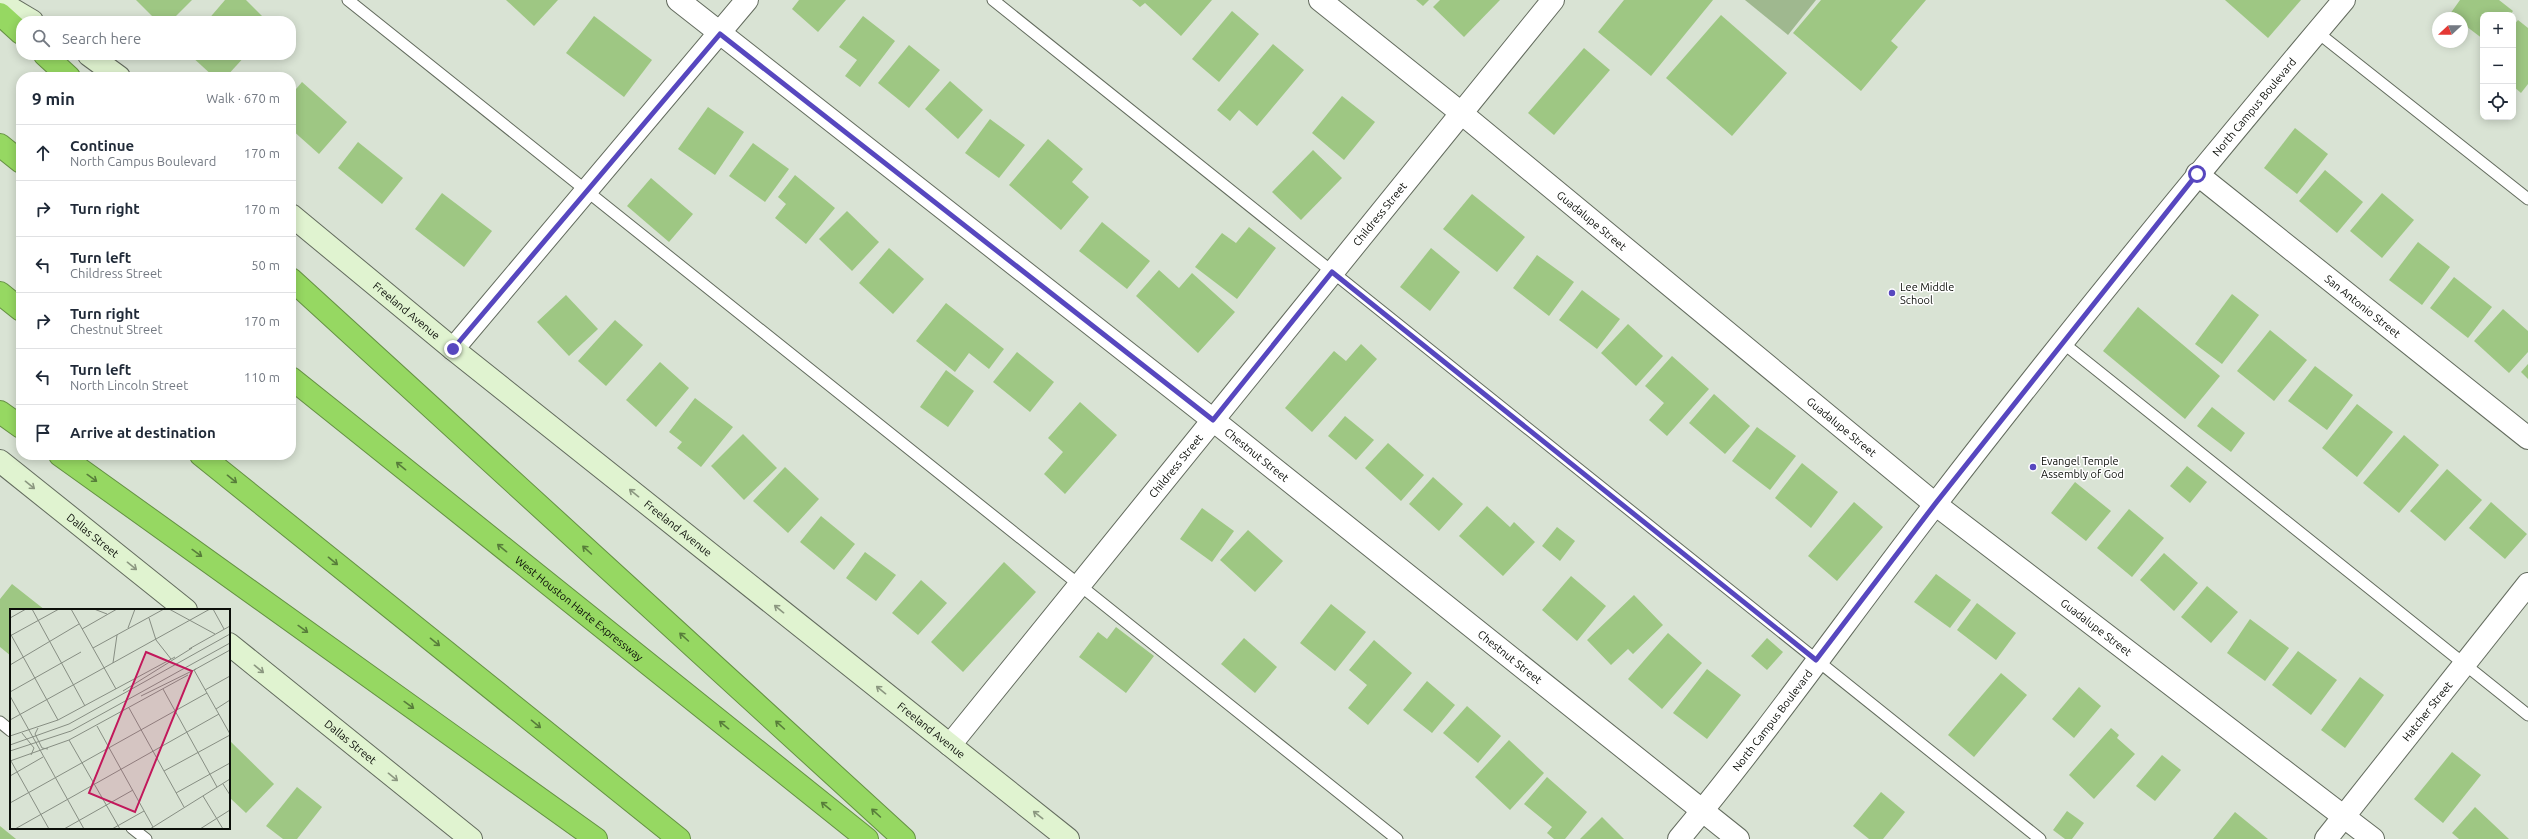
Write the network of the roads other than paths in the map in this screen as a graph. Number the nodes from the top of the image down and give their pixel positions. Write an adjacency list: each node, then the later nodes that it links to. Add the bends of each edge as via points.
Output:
1 (348, 0): 22 (lane)
2 (678, 0): 13 (street, Chestnut Street)
3 (746, 0): 13 (street)
4 (993, 0): 25 (lane)
5 (1320, 0): 18 (street, Guadalupe Street)
6 (1553, 0): 18 (street, Childress Street)
7 (2344, 0): 12 (street, North Campus Boulevard)
8 (0, 2): 10 (main road)
9 (0, 14): 11 (highway)
10 (24, 16)
11 (16, 28)
12 (2317, 32): 21 (street, North Campus Boulevard); 23 (lane)
13 (720, 34): 22 (street); 33 (street, Chestnut Street)
14 (50, 60): 16 (highway)
15 (96, 60): 17 (main road)
16 (64, 72)
17 (112, 72)
18 (1460, 112): 25 (street, Childress Street); 39 (street, Guadalupe Street)
19 (0, 145): 20 (highway)
20 (16, 158)
21 (2197, 174): 29 (street, North Campus Boulevard); 35 (street, San Antonio Street)
22 (587, 191): 30 (street); 41 (lane)
23 (2528, 199)
24 (296, 219): 30 (main road, Freeland Avenue)
25 (1332, 272): 33 (street, Childress Street); 44 (lane)
26 (296, 284): 58 (highway, one-way to 26)
27 (0, 293): 28 (highway)
28 (16, 306)
29 (2063, 343): 39 (street, North Campus Boulevard); 45 (lane)
30 (453, 349): 49 (main road, Freeland Avenue, one-way to 30)
31 (296, 382): 57 (highway, West Houston Harte Expressway, one-way to 31)
32 (0, 412): 34 (highway)
33 (1213, 420): 41 (street, Childress Street); 50 (street, Chestnut Street)
34 (16, 423)
35 (2528, 438)
36 (0, 460): 42 (main road, Dallas Street, one-way to 42)
37 (67, 460): 55 (highway, one-way to 55)
38 (207, 460): 56 (highway, one-way to 56)
39 (1935, 504): 44 (street, North Campus Boulevard); 51 (street, Guadalupe Street)
40 (2528, 584): 45 (street, Hatcher Street)
41 (1080, 585): 49 (street, Childress Street); 60 (lane)
42 (185, 609)
43 (230, 645): 54 (main road, Dallas Street, one-way to 54)
44 (1816, 660): 50 (street, North Campus Boulevard); 63 (lane)
45 (2465, 664): 46 (lane); 51 (street, Hatcher Street)
46 (2528, 715)
47 (0, 722): 48 (lane)
48 (10, 730)
49 (950, 745): 59 (main road, Freeland Avenue, one-way to 49)
50 (1703, 810): 61 (street, North Campus Boulevard); 62 (street, Chestnut Street)
51 (2345, 816): 64 (street, Hatcher Street); 65 (street, Guadalupe Street)
52 (133, 829): 53 (lane)
53 (146, 839)
54 (471, 839)
55 (596, 839)
56 (679, 839)
57 (867, 839)
58 (904, 839)
59 (1068, 839)
60 (1397, 839)
61 (1679, 839)
62 (1738, 839)
63 (2040, 839)
64 (2326, 839)
65 (2373, 839)

